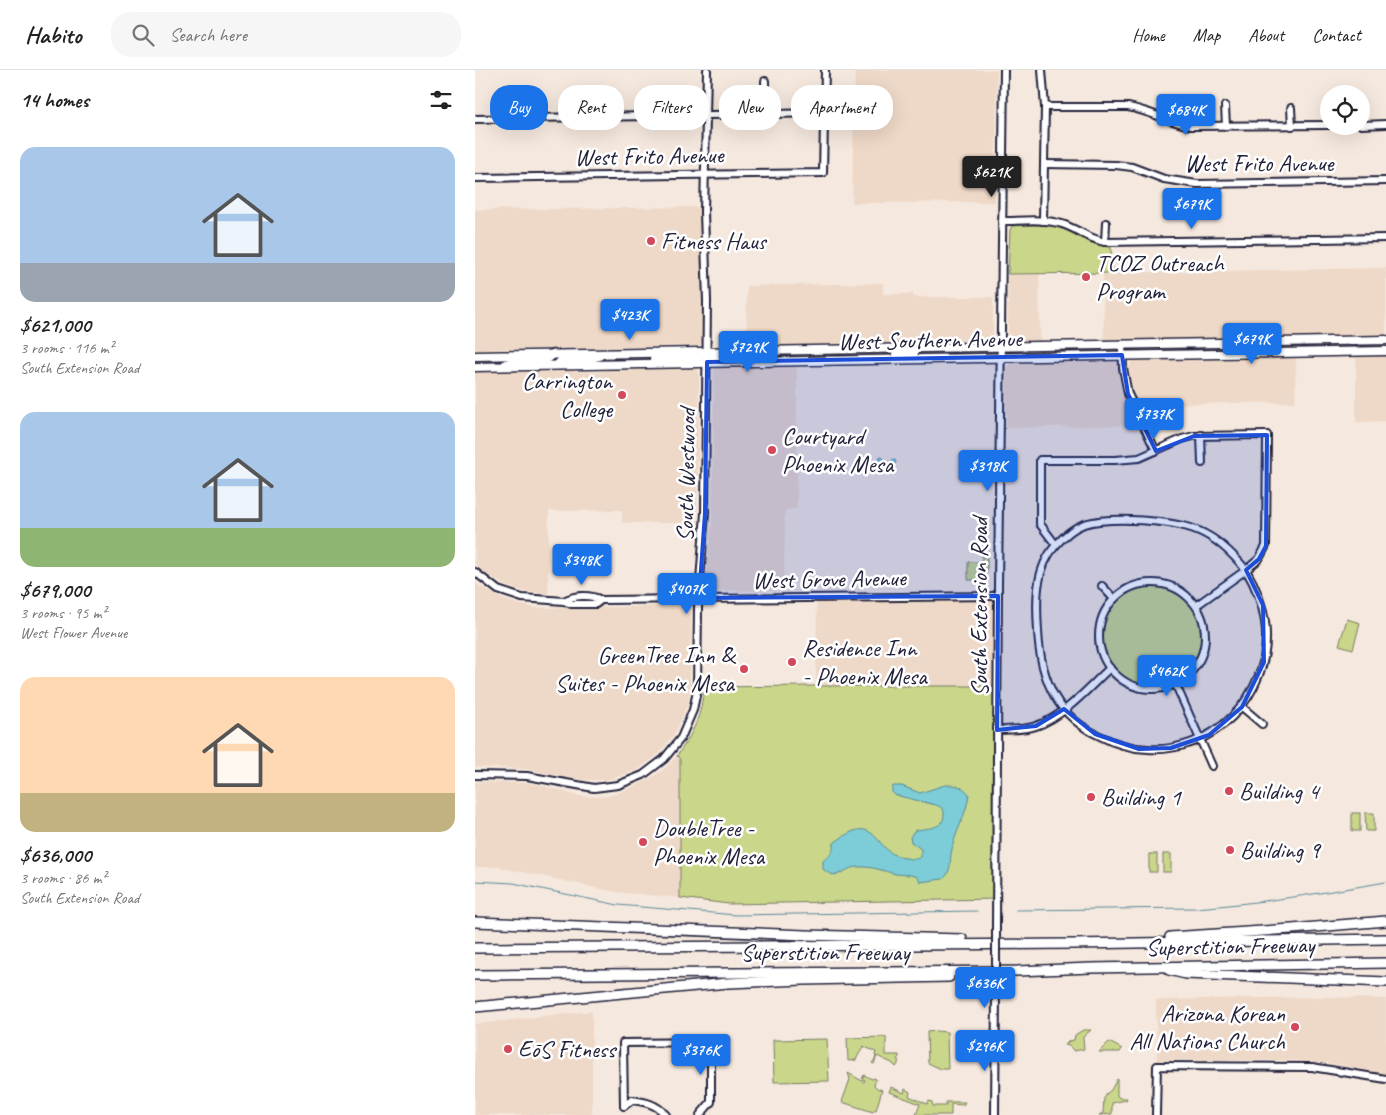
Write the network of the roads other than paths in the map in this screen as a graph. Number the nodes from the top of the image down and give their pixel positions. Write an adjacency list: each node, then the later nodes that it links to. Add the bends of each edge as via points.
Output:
1 (707, 70): 5 (street, South Westwood)
2 (825, 70): 6 (street)
3 (1004, 70): 23 (street, South Extension Road)
4 (1042, 70): 8 (street)
5 (707, 85)
6 (825, 85)
7 (1225, 106): 15 (street)
8 (1045, 107): 15 (street, via 1127,107 1186,125); 19 (street)
9 (1291, 108): 16 (street)
10 (634, 116): 11 (street)
11 (475, 119)
12 (1386, 124): 14 (street)
13 (1320, 125): 16 (street)
14 (1370, 125)
15 (1226, 126): 16 (street)
16 (1292, 126)
17 (706, 130): 20 (street, South Westwood)
18 (824, 130): 20 (street, West Frito Avenue, via 823,173)
19 (1044, 164): 22 (street, West Frito Avenue, via 1117,165 1164,179 1197,184); 24 (street)
20 (705, 174): 21 (street, West Frito Avenue); 34 (street, South Westwood)
21 (475, 178)
22 (1386, 181)
23 (1002, 221): 24 (street); 30 (street, South Extension Road)
24 (1043, 221): 27 (street, via 1063,224)
25 (1106, 223): 27 (street)
26 (1386, 238): 27 (street)
27 (1105, 242)
28 (1386, 340): 29 (main road, West Southern Avenue)
29 (1122, 344): 30 (main road, West Southern Avenue); 38 (street)
30 (1000, 346): 31 (main road, West Southern Avenue); 40 (street, South Extension Road)
31 (942, 347): 32 (main road, West Southern Avenue); 41 (main road, via 920,353 899,353)
32 (820, 349): 33 (main road, West Southern Avenue); 42 (main road)
33 (774, 350): 34 (main road, West Southern Avenue); 43 (main road, via 755,356 713,356)
34 (707, 351): 36 (main road, West Southern Avenue); 43 (street, South Westwood); 44 (main road, via 699,357 665,358)
35 (1386, 351): 38 (main road, West Southern Avenue)
36 (613, 352): 37 (main road, West Southern Avenue); 45 (main road, via 589,358 563,359)
37 (553, 354): 39 (main road, West Southern Avenue); 47 (main road, via 545,360 518,360)
38 (1122, 355): 40 (main road, West Southern Avenue); 49 (street, via 1128,394)
39 (475, 356)
40 (1000, 358): 41 (main road, West Southern Avenue); 55 (street, South Extension Road)
41 (895, 359): 42 (main road, West Southern Avenue)
42 (821, 360): 43 (main road, West Southern Avenue)
43 (707, 362): 44 (main road, West Southern Avenue); 56 (street, South Westwood, via 705,517)
44 (645, 364): 45 (main road, West Southern Avenue)
45 (557, 366): 47 (main road, West Southern Avenue)
46 (475, 367): 47 (main road, West Southern Avenue)
47 (497, 367)
48 (1201, 435): 49 (street, via 1182,438); 50 (street); 52 (street, via 1267,435 1266,546 1259,559)
49 (1156, 451): 51 (street, via 1139,458 1040,460 1040,524)
50 (1202, 462)
51 (1056, 545): 52 (street, via 1065,535 1094,522 1158,521 1200,531 1234,556); 62 (street, via 1040,572 1037,626 1042,667)
52 (1246, 570): 58 (street); 61 (street, via 1263,605 1266,634 1264,662)
53 (475, 572): 56 (street, West Grove Avenue, via 510,594 532,600 564,601 571,597 594,596 601,600)
54 (1102, 586): 57 (street)
55 (998, 596): 56 (street, West Grove Avenue); 64 (street, South Extension Road)
56 (699, 598): 67 (street, South Westwood, via 696,700 686,728 671,752 651,770 627,782 595,788 527,776)
57 (1114, 599): 58 (street, via 1140,584 1160,584 1179,590); 59 (street, via 1103,615 1100,636 1101,647)
58 (1197, 605): 60 (street, via 1205,630 1203,649 1195,665)
59 (1111, 668): 60 (street, via 1124,680 1140,686 1160,688); 62 (street)
60 (1175, 683): 65 (street)
61 (1242, 707): 63 (street); 65 (street, via 1220,728)
62 (1064, 709): 64 (street, via 1035,726); 65 (street, via 1089,730 1122,746 1152,750)
63 (1263, 724)
64 (997, 730): 83 (street, South Extension Road, bridge)
65 (1200, 740): 66 (street)
66 (1212, 766)
67 (475, 775)
68 (1386, 921): 72 (highway)
69 (475, 922): 71 (highway, via 949,938)
70 (1386, 939): 72 (highway, Superstition Freeway)
71 (1017, 944): 72 (highway, Superstition Freeway); 73 (highway, Superstition Freeway)
72 (1073, 944)
73 (475, 948)
74 (1386, 963): 75 (highway, Superstition Freeway)
75 (1154, 967): 76 (highway, Superstition Freeway); 78 (highway, via 1186,974)
76 (1017, 971): 77 (highway, Superstition Freeway); 79 (highway, via 939,978 728,983)
77 (475, 975)
78 (1386, 982)
79 (475, 1007)
80 (1386, 1080): 84 (street, via 1312,1067 1157,1066)
81 (666, 1115): 82 (street, via 649,1102 632,1100 624,1106 623,1043 711,1042 711,1102)
82 (700, 1115)
83 (995, 1115)
84 (1156, 1115)

